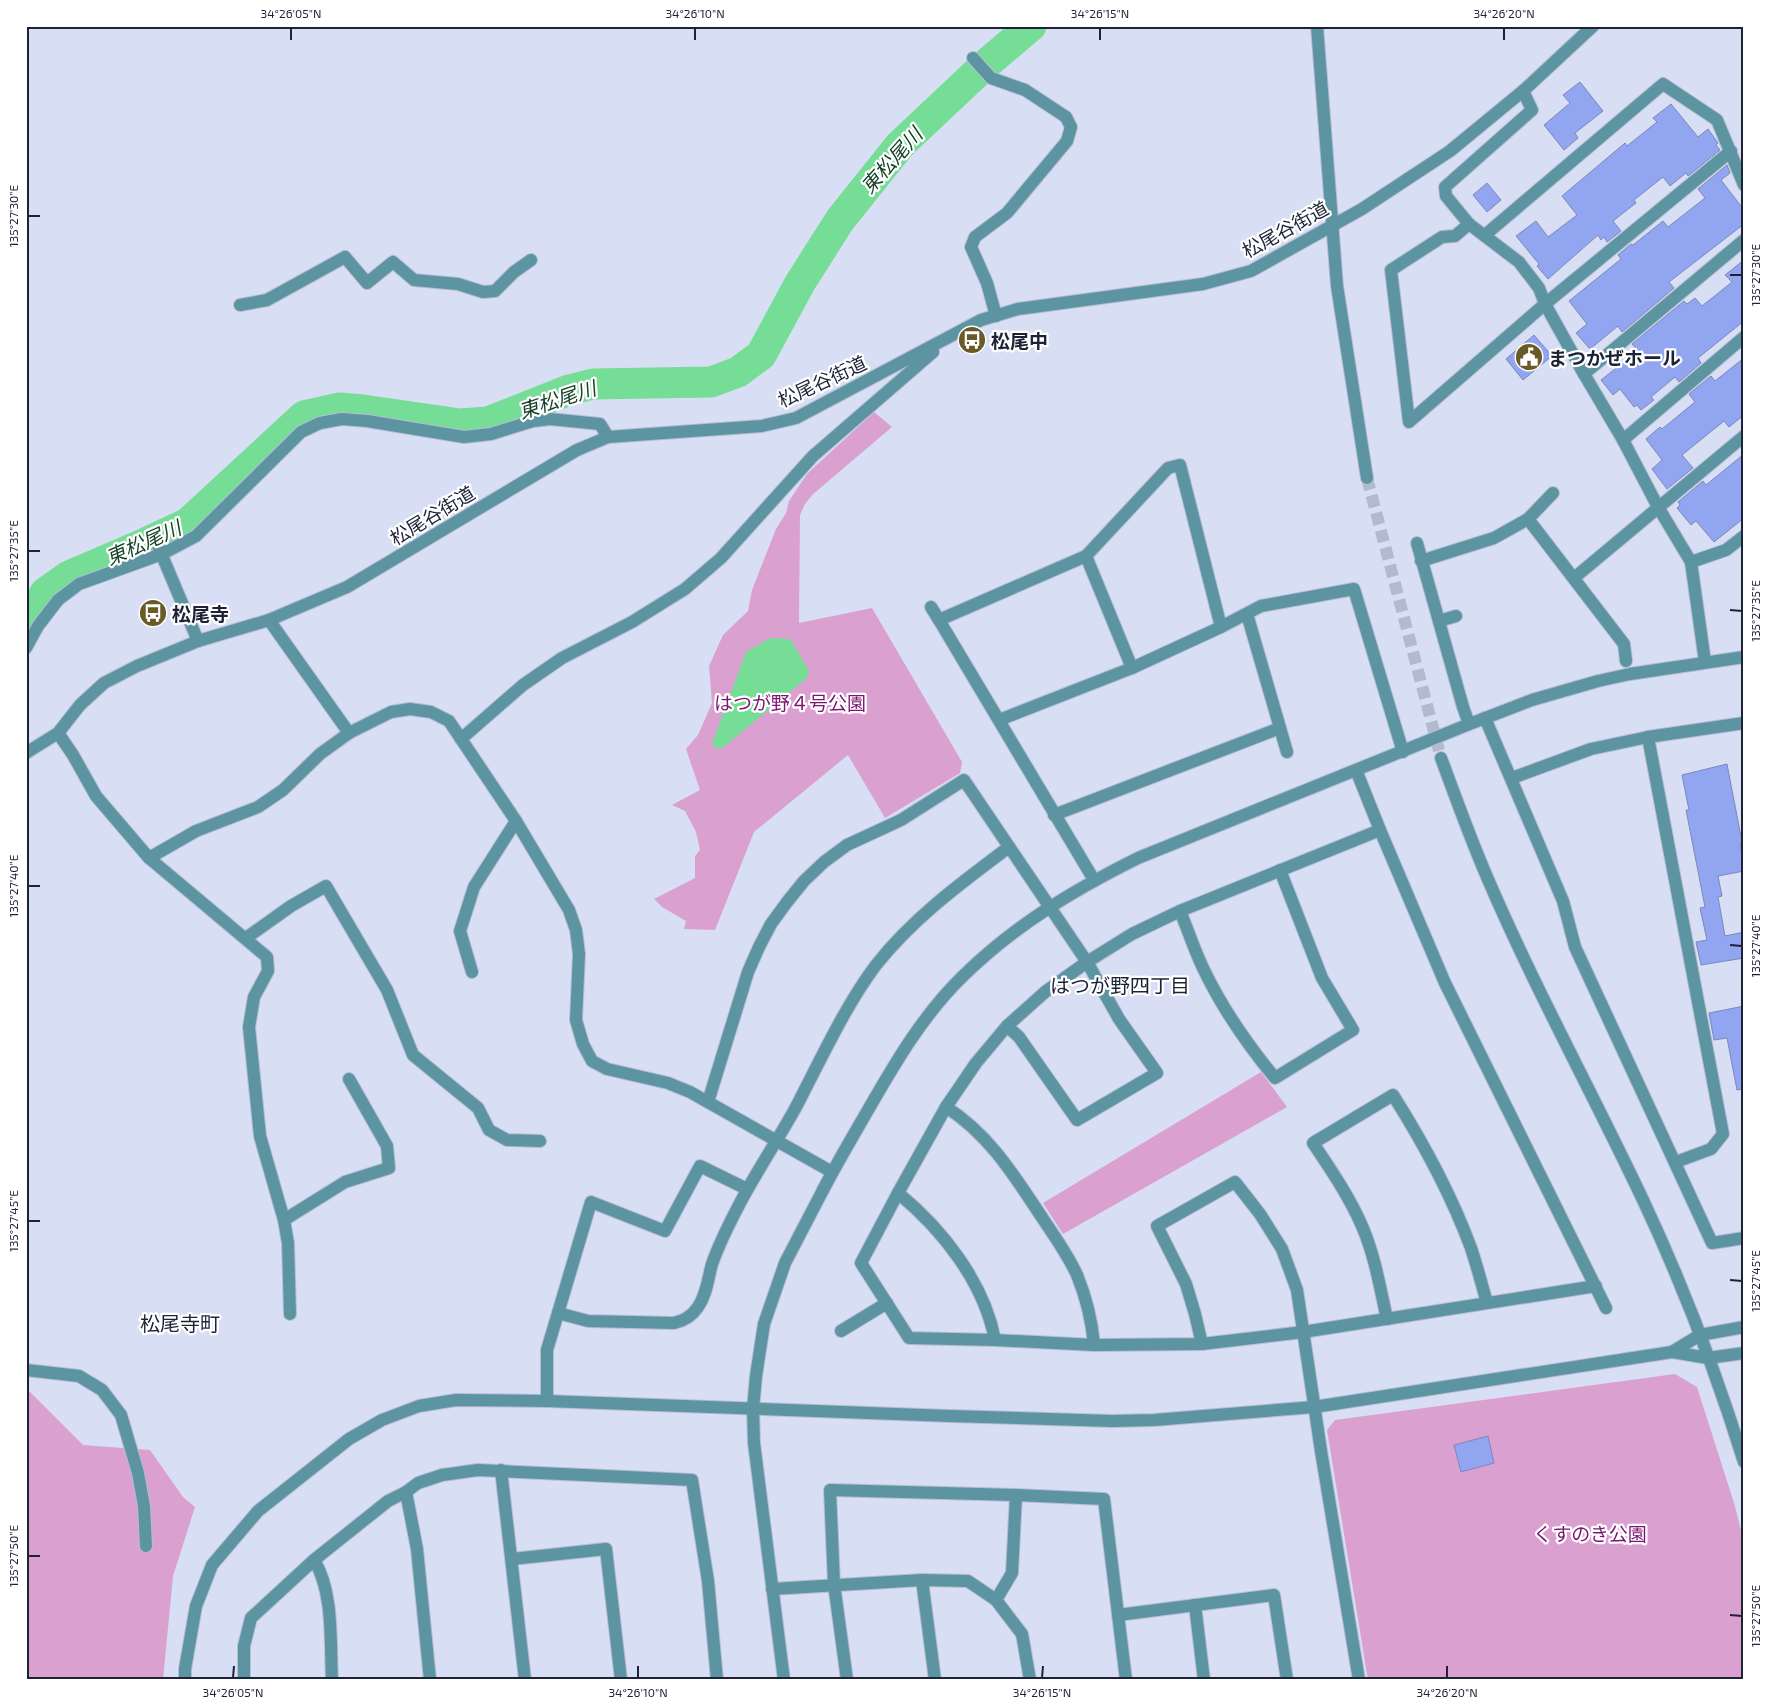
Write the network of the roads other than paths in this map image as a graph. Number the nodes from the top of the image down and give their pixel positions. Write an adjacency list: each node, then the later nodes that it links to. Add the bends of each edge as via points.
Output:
1 (1317, 26): 8 (street)
2 (1593, 26): 4 (street, 松尾谷街道)
3 (973, 58): 14 (street, via 991,78 1025,90 1066,117 1070,127 1067,140 1007,213 975,237 971,247 987,283)
4 (1523, 91): 7 (street, via 1532,110 1445,187 1446,196); 8 (street, 松尾谷街道, via 1450,151)
5 (1731, 151): 6 (street); 9 (street, via 1717,120 1663,84); 12 (street)
6 (1744, 185)
7 (1469, 224): 9 (street); 12 (street, via 1455,236 1442,237 1390,270 1408,422)
8 (1332, 226): 14 (street, 松尾谷街道, via 1251,272 1203,284 1018,309); 21 (street, via 1337,286)
9 (1485, 236): 12 (street, via 1519,262 1539,288)
10 (1744, 240): 17 (street)
11 (531, 260): 13 (street, via 496,291 483,292 458,284 414,280 393,262 367,283 345,258 267,300)
12 (1546, 304): 17 (street)
13 (240, 305)
14 (996, 316): 16 (street, 松尾谷街道, via 981,320)
15 (1744, 337): 20 (street)
16 (948, 339): 19 (street, 松尾谷街道, via 796,418 762,426); 54 (street, via 813,456 721,558 685,589 632,622 562,658 523,685)
17 (1584, 374): 20 (street)
18 (1744, 436): 23 (street)
19 (608, 438): 28 (street, via 600,424 567,419 533,421 491,434 464,437 367,421 342,419 320,422 301,432 196,536); 36 (street, 松尾谷街道, via 577,450 347,587)
20 (1623, 440): 23 (street)
21 (1367, 478)
22 (1553, 493): 24 (street)
23 (1658, 507): 31 (street); 32 (street)
24 (1528, 518): 30 (street, via 1494,538); 32 (street)
25 (153, 534): 28 (street)
26 (1744, 536): 31 (street, via 1726,550)
27 (1416, 543): 30 (street)
28 (160, 550): 40 (street); 41 (street, via 79,584 58,600)
29 (1086, 556): 37 (street); 39 (street, via 1168,468 1180,465); 45 (street)
30 (1422, 561): 38 (street)
31 (1691, 562): 44 (street)
32 (1574, 578): 43 (street, via 1624,644)
33 (931, 608): 37 (street)
34 (1247, 614): 39 (street); 50 (street); 56 (street, via 1261,606 1354,589)
35 (1456, 616): 38 (street)
36 (268, 620): 40 (street, 松尾谷街道); 52 (street)
37 (939, 620): 47 (street)
38 (1439, 621): 48 (street)
39 (1220, 628): 45 (street)
40 (198, 641): 51 (street, 松尾谷街道, via 104,683 80,705)
41 (26, 648)
42 (1744, 656): 44 (street)
43 (1626, 661)
44 (1704, 662): 46 (street, via 1598,681)
45 (1132, 668): 47 (street)
46 (1485, 718): 48 (street); 60 (street)
47 (999, 720): 61 (street)
48 (1469, 724): 56 (street)
49 (1743, 724): 53 (street)
50 (1280, 728): 55 (street); 61 (street)
51 (58, 733): 57 (street, 松尾谷街道); 65 (street, via 96,796)
52 (349, 733): 54 (street, via 391,712 410,709 431,712 449,722); 65 (street, via 320,754 283,790 258,807 196,831)
53 (1648, 738): 60 (street, via 1591,749); 79 (street, via 1723,1134 1711,1149)
54 (461, 739): 62 (street)
55 (1287, 752)
56 (1403, 752): 59 (street)
57 (26, 753)
58 (1441, 758): 95 (street, via 1486,876 1643,1200)
59 (1356, 770): 63 (street); 67 (street, via 1138,858)
60 (1512, 778): 79 (street, via 1563,900 1576,947)
61 (1054, 815): 67 (street)
62 (516, 820): 72 (street, via 474,887 460,931); 75 (street, via 574,924 579,954 576,1020 592,1061 607,1069 668,1083)
63 (1380, 830): 66 (street); 85 (street, via 1446,983)
64 (1009, 847): 68 (street); 75 (street, via 964,780 901,820 847,845 824,862 787,902 759,947 748,972); 78 (street, via 940,899 877,964 859,989)
65 (149, 858): 70 (street)
66 (1280, 870): 69 (street); 69 (street, via 1322,978 1353,1030 1275,1078 1245,1041 1219,998)
67 (1094, 880): 68 (street)
68 (1049, 907): 71 (street); 80 (street, via 1004,939 961,978 924,1021 893,1066)
69 (1180, 910): 71 (street)
70 (246, 938): 77 (street, via 290,906 326,886 387,990 413,1055 478,1108 490,1130 507,1140); 83 (street, via 267,957 268,971 254,997 249,1027 260,1136)
71 (1087, 962): 73 (street, via 1045,992); 73 (street, via 1119,1019 1157,1073 1077,1120 1019,1037)
72 (472, 972)
73 (1007, 1026): 76 (street, via 976,1063)
74 (349, 1079): 83 (street, via 387,1146 389,1168 345,1182)
75 (708, 1102): 78 (street)
76 (946, 1108): 82 (street); 98 (street, via 978,1132 1000,1156 1064,1252 1085,1297)
77 (540, 1141)
78 (777, 1141): 80 (street); 81 (street)
79 (1676, 1162): 84 (street, via 1712,1243)
80 (832, 1172): 105 (street, via 785,1263 764,1324)
81 (747, 1189): 89 (street, via 716,1256 704,1297 684,1321 588,1321); 89 (street, via 700,1166 665,1231 591,1202)
82 (898, 1193): 86 (street, via 861,1262); 96 (street, via 932,1224 960,1260 981,1298)
83 (284, 1220): 90 (street, via 288,1242)
84 (1744, 1238)
85 (1596, 1286): 87 (street); 88 (street)
86 (887, 1303): 93 (street); 96 (street, via 909,1338)
87 (1487, 1303): 91 (street); 91 (street, via 1471,1249 1452,1202 1424,1145 1394,1095 1313,1143 1340,1183 1362,1226 1377,1271)
88 (1606, 1308)
89 (558, 1313): 103 (street, via 547,1350)
90 (290, 1314)
91 (1386, 1319): 94 (street)
92 (1744, 1327): 95 (street)
93 (841, 1331)
94 (1303, 1332): 97 (street); 97 (street, via 1297,1290 1282,1248 1235,1182 1156,1226 1186,1284); 104 (street)
95 (1700, 1335): 99 (street); 101 (street)
96 (995, 1340): 98 (street)
97 (1202, 1344): 98 (street)
98 (1094, 1345)
99 (1672, 1352): 101 (street); 104 (street)
100 (1744, 1353): 101 (street)
101 (1708, 1358): 106 (street)
102 (26, 1370): 110 (street, via 79,1376 102,1390 121,1415 138,1473)
103 (547, 1401): 105 (street); 119 (street, via 456,1400 419,1406 382,1420 349,1439 258,1511 212,1565 196,1606)
104 (1314, 1407): 105 (street, via 1112,1421); 133 (street)
105 (753, 1409): 115 (street, via 754,1443)
106 (1744, 1462)
107 (501, 1470): 108 (street, via 442,1475 418,1483); 112 (street); 125 (street, via 692,1480 708,1581)
108 (406, 1492): 111 (street, via 388,1501); 122 (street, via 417,1549)
109 (1016, 1495): 114 (street, via 830,1490); 116 (street, via 1012,1573); 118 (street, via 1104,1499)
110 (146, 1546)
111 (314, 1560): 120 (street, via 251,1618 244,1646); 121 (street, via 321,1571 328,1607)
112 (512, 1560): 123 (street); 124 (street, via 606,1549)
113 (922, 1580): 114 (street); 116 (street, via 968,1581); 128 (street)
114 (834, 1584): 115 (street); 127 (street)
115 (772, 1589): 126 (street)
116 (996, 1600): 129 (street, via 1022,1634)
117 (1195, 1604): 118 (street); 131 (street); 132 (street, via 1274,1595)
118 (1118, 1615): 130 (street)
119 (185, 1680)
120 (244, 1680)
121 (332, 1680)
122 (430, 1680)
123 (525, 1680)
124 (621, 1680)
125 (718, 1680)
126 (784, 1680)
127 (847, 1680)
128 (935, 1680)
129 (1030, 1680)
130 (1126, 1680)
131 (1204, 1680)
132 (1287, 1680)
133 (1359, 1680)

